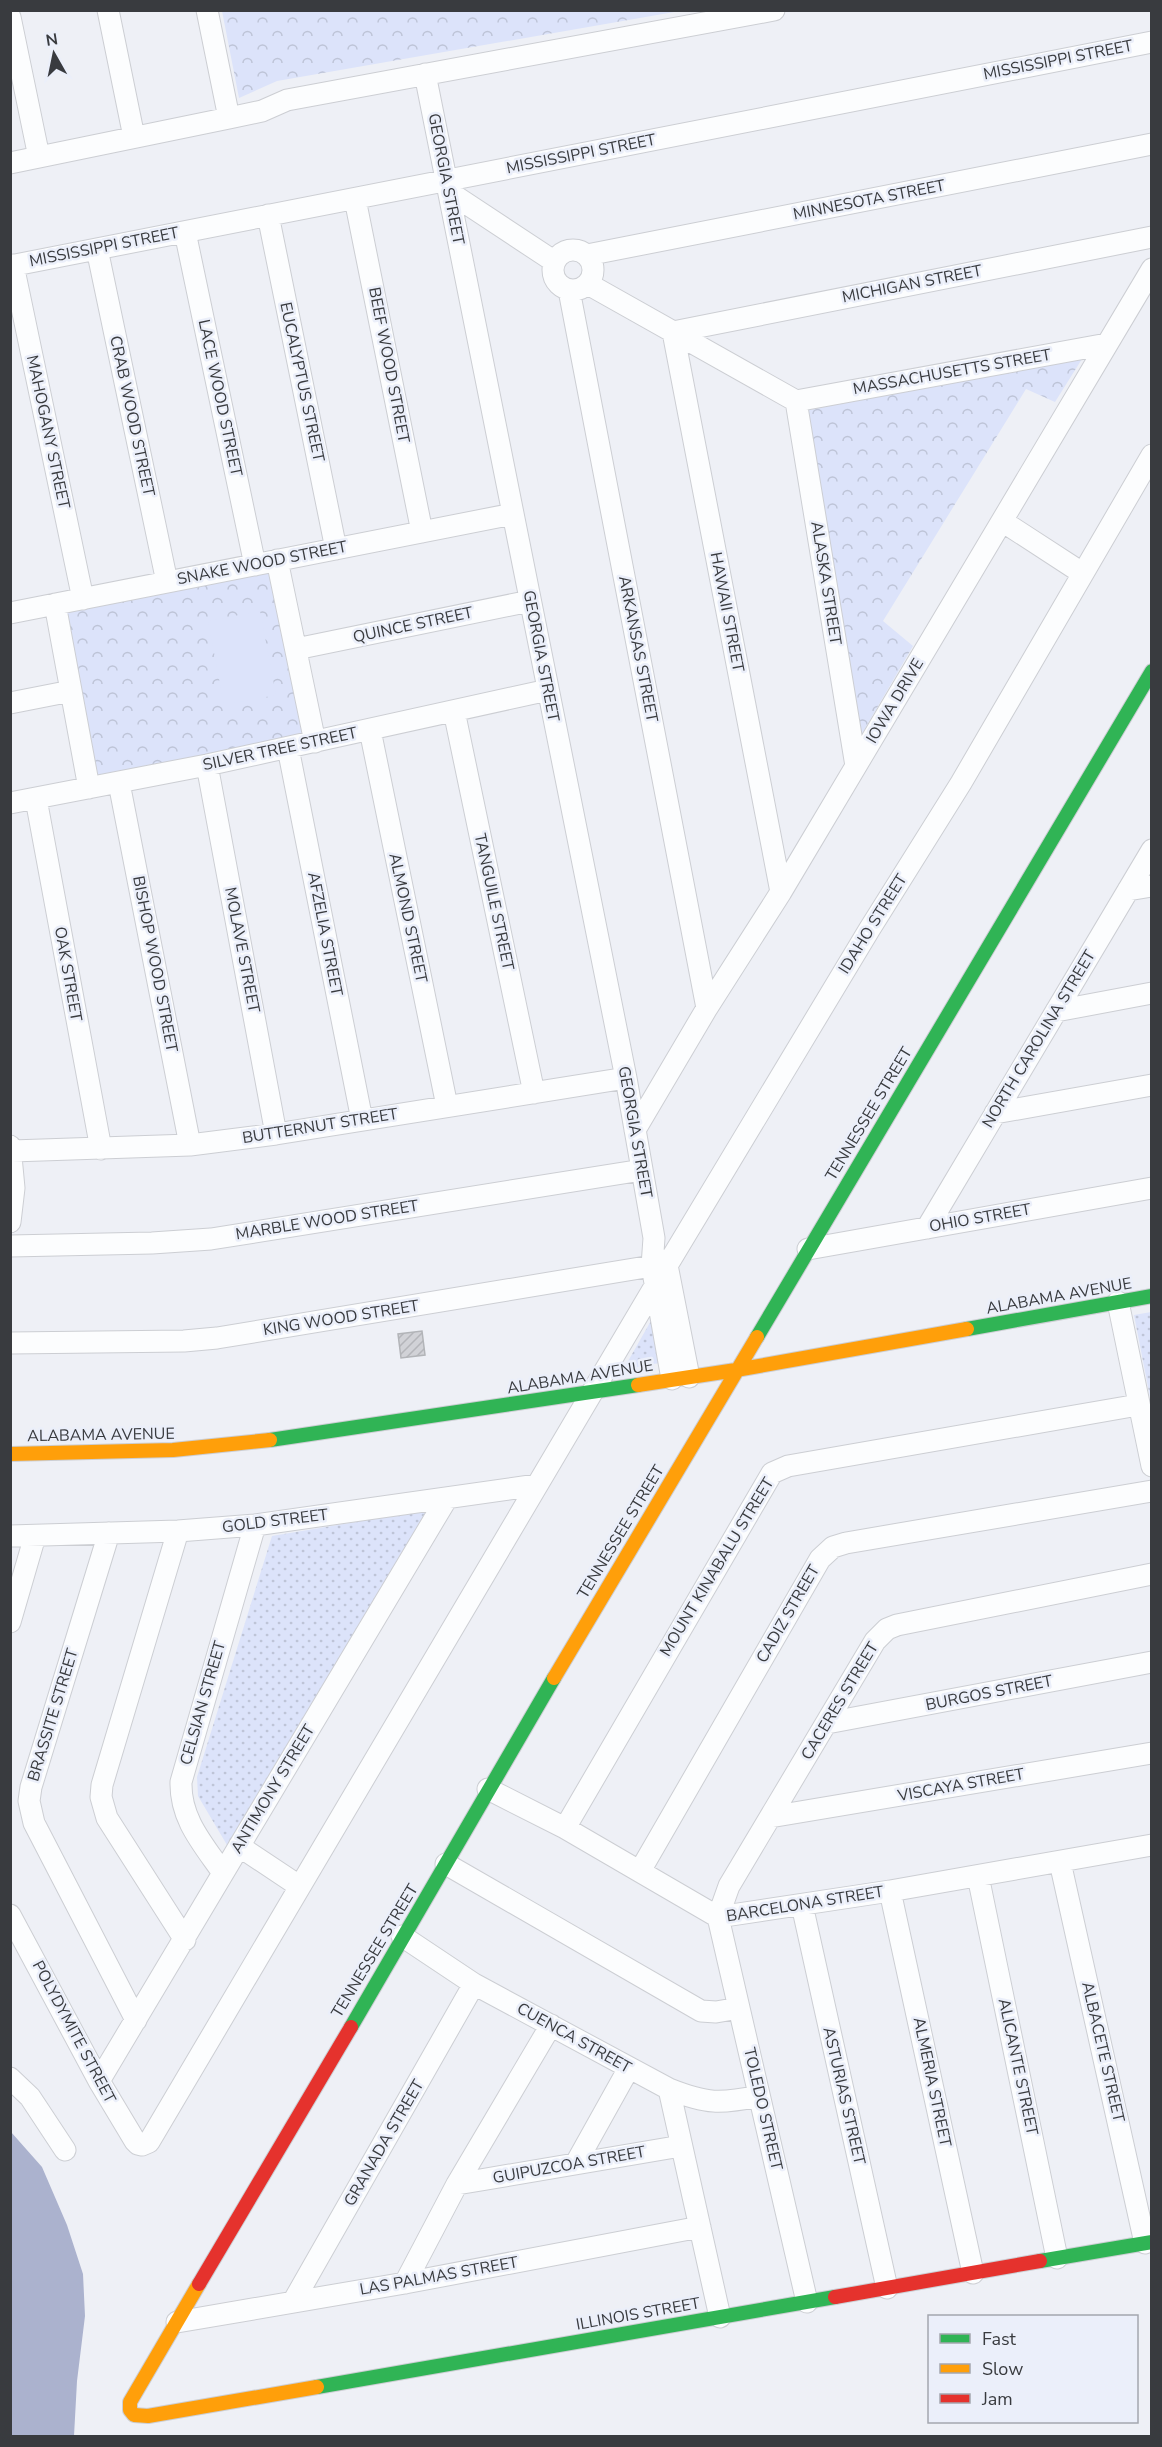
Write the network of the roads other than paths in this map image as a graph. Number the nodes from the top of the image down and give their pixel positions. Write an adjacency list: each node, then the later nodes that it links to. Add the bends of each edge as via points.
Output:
1 (108, 10): 9 (street)
2 (207, 10): 8 (street)
3 (774, 10): 5 (street)
4 (10, 17): 11 (street)
5 (707, 17): 7 (street)
6 (1152, 42): 13 (street, MISSISSIPPI STREET)
7 (425, 74): 8 (street, via 287,100 262,111); 13 (street, GEORGIA STREET)
8 (229, 118): 9 (street)
9 (134, 137): 11 (street)
10 (1152, 144): 19 (street, MINNESOTA STREET)
11 (39, 157): 12 (street)
12 (10, 162)
13 (447, 187): 14 (street, MISSISSIPPI STREET); 20 (street); 28 (street, GEORGIA STREET)
14 (355, 199): 15 (street, MISSISSIPPI STREET); 30 (street, BEEF WOOD STREET)
15 (268, 215): 16 (street, MISSISSIPPI STREET); 31 (street, EUCALYPTUS STREET)
16 (185, 232): 18 (street, MISSISSIPPI STREET); 33 (street, LACE WOOD STREET)
17 (1152, 237): 24 (street, MICHIGAN STREET)
18 (97, 249): 21 (street, MISSISSIPPI STREET); 35 (street, CRAB WOOD STREET)
19 (587, 255): 20 (street, via 569,250); 23 (street, via 594,273)
20 (555, 262): 23 (street, via 553,273 563,288)
21 (11, 265): 36 (street, MAHOGANY STREET)
22 (1152, 269): 25 (street, IOWA DRIVE)
23 (579, 287): 24 (street); 60 (street, ARKANSAS STREET)
24 (673, 332): 26 (street); 58 (street, HAWAII STREET)
25 (1107, 344): 26 (street, MASSACHUSETTS STREET); 29 (street, IOWA DRIVE)
26 (796, 401): 50 (street, ALASKA STREET)
27 (1152, 455): 34 (street, IDAHO STREET)
28 (513, 514): 30 (street, SNAKE WOOD STREET); 37 (street, GEORGIA STREET)
29 (1002, 521): 34 (street); 50 (street, IOWA DRIVE)
30 (422, 532): 31 (street, SNAKE WOOD STREET)
31 (336, 549): 32 (street, SNAKE WOOD STREET)
32 (277, 560): 33 (street, SNAKE WOOD STREET); 40 (street)
33 (255, 565): 35 (street, SNAKE WOOD STREET)
34 (1082, 573): 79 (street, IDAHO STREET, via 961,783)
35 (167, 582): 36 (street, SNAKE WOOD STREET)
36 (83, 599): 38 (street, SNAKE WOOD STREET)
37 (530, 601): 40 (street, QUINCE STREET); 42 (street, GEORGIA STREET)
38 (55, 604): 39 (street, SNAKE WOOD STREET); 43 (street)
39 (10, 613)
40 (296, 649): 47 (street)
41 (1152, 671): 78 (street, TENNESSEE STREET)
42 (548, 690): 45 (street, SILVER TREE STREET); 62 (street, GEORGIA STREET)
43 (71, 691): 44 (street); 52 (street)
44 (10, 703)
45 (454, 711): 46 (street, SILVER TREE STREET); 64 (street, TANGUILE STREET)
46 (370, 730): 47 (street, SILVER TREE STREET); 65 (street, ALMOND STREET)
47 (315, 742): 48 (street, SILVER TREE STREET)
48 (288, 748): 49 (street, SILVER TREE STREET); 67 (street, AFZELIA STREET)
49 (207, 765): 51 (street, SILVER TREE STREET); 69 (street, MOLAVE STREET)
50 (856, 766): 58 (street, IOWA DRIVE)
51 (119, 783): 52 (street, SILVER TREE STREET); 70 (street, BISHOP WOOD STREET)
52 (89, 788): 53 (street, SILVER TREE STREET)
53 (36, 799): 54 (street, SILVER TREE STREET); 72 (street, OAK STREET)
54 (10, 803)
55 (1152, 850): 57 (street, NORTH CAROLINA STREET)
56 (1152, 886): 57 (street)
57 (1128, 890): 61 (street, NORTH CAROLINA STREET)
58 (781, 892): 60 (street, IOWA DRIVE)
59 (1152, 993): 61 (street)
60 (706, 1008): 68 (street, IOWA DRIVE)
61 (1056, 1011): 66 (street, NORTH CAROLINA STREET)
62 (626, 1078): 64 (street, BUTTERNUT STREET); 68 (street, GEORGIA STREET)
63 (1152, 1085): 66 (street)
64 (534, 1093): 65 (street, BUTTERNUT STREET)
65 (447, 1106): 67 (street, BUTTERNUT STREET)
66 (995, 1113): 76 (street, NORTH CAROLINA STREET)
67 (362, 1120): 69 (street, BUTTERNUT STREET)
68 (635, 1130): 73 (street, GEORGIA STREET)
69 (276, 1134): 70 (street, BUTTERNUT STREET)
70 (190, 1145): 72 (street, BUTTERNUT STREET)
71 (11, 1149): 72 (street, BUTTERNUT STREET); 75 (street, via 14,1188)
72 (100, 1149)
73 (642, 1170): 77 (street, MARBLE WOOD STREET, via 211,1239); 79 (street, GEORGIA STREET)
74 (1152, 1188): 76 (street, OHIO STREET)
75 (10, 1222)
76 (927, 1228): 78 (street, OHIO STREET)
77 (10, 1246)
78 (808, 1250): 83 (street, TENNESSEE STREET)
79 (658, 1272): 82 (street, KING WOOD STREET, via 217,1338); 84 (street, GEORGIA STREET); 85 (street, IDAHO STREET)
80 (1152, 1296): 81 (street, ALABAMA AVENUE)
81 (1118, 1302): 83 (street, ALABAMA AVENUE); 86 (street)
82 (10, 1343)
83 (736, 1370): 84 (street, ALABAMA AVENUE); 102 (street, TENNESSEE STREET)
84 (680, 1378): 85 (street, ALABAMA AVENUE)
85 (592, 1392): 87 (street, ALABAMA AVENUE, via 222,1446); 89 (street, IDAHO STREET)
86 (1138, 1405): 88 (street); 104 (street, MOUNT KINABALU STREET, via 788,1466 772,1473)
87 (10, 1454)
88 (1152, 1466)
89 (537, 1485): 91 (street, GOLD STREET); 112 (street, IDAHO STREET)
90 (1152, 1491): 109 (street, CADIZ STREET, via 846,1543 827,1552)
91 (447, 1498): 92 (street, GOLD STREET); 105 (street, ANTIMONY STREET)
92 (255, 1525): 93 (street, GOLD STREET); 110 (street, CELSIAN STREET, via 181,1782 182,1806 189,1822)
93 (177, 1531): 94 (street, GOLD STREET); 118 (street, via 101,1797 107,1818)
94 (109, 1533): 96 (street, GOLD STREET); 121 (street, BRASSITE STREET, via 29,1801 34,1823)
95 (10, 1536): 96 (street, GOLD STREET)
96 (35, 1536): 98 (street)
97 (1152, 1574): 100 (street, CACERES STREET, via 887,1629 875,1641)
98 (10, 1622)
99 (1152, 1662): 100 (street, BURGOS STREET)
100 (826, 1723): 103 (street, CACERES STREET)
101 (1152, 1753): 103 (street, VISCAYA STREET)
102 (488, 1789): 104 (street, BARCELONA STREET); 108 (street, TENNESSEE STREET)
103 (770, 1817): 116 (street, CACERES STREET, via 729,1886)
104 (566, 1828): 109 (street, BARCELONA STREET)
105 (239, 1846): 110 (street, ANTIMONY STREET); 112 (street)
106 (1151, 1846): 107 (street, BARCELONA STREET)
107 (1060, 1862): 111 (street, BARCELONA STREET); 134 (street, ALBACETE STREET)
108 (446, 1864): 117 (street, TENNESSEE STREET); 120 (street, via 700,2011)
109 (640, 1871): 116 (street, BARCELONA STREET)
110 (222, 1873): 118 (street, ANTIMONY STREET)
111 (978, 1876): 113 (street, BARCELONA STREET); 135 (street, ALICANTE STREET)
112 (299, 1886): 128 (street, IDAHO STREET, via 149,2142)
113 (890, 1891): 114 (street, BARCELONA STREET); 136 (street, ALMERIA STREET)
114 (801, 1905): 116 (street, BARCELONA STREET); 138 (street, ASTURIAS STREET)
115 (10, 1916): 125 (street, POLYDYMITE STREET)
116 (718, 1917): 120 (street, TOLEDO STREET)
117 (402, 1936): 119 (street, CUENCA STREET); 142 (street, TENNESSEE STREET)
118 (185, 1940): 121 (street, ANTIMONY STREET)
119 (474, 1984): 122 (street, CUENCA STREET); 139 (street, GRANADA STREET)
120 (739, 2008): 127 (street, TOLEDO STREET)
121 (136, 2020): 125 (street, ANTIMONY STREET)
122 (551, 2025): 123 (street, CUENCA STREET); 132 (street)
123 (629, 2068): 126 (street, CUENCA STREET); 131 (street)
124 (10, 2078): 130 (street, via 30,2097)
125 (99, 2081): 128 (street, POLYDYMITE STREET, via 135,2141)
126 (669, 2089): 127 (street, CUENCA STREET, via 696,2100 716,2102); 129 (street)
127 (759, 2096): 140 (street, TOLEDO STREET)
128 (142, 2145)
129 (681, 2146): 131 (street, GUIPUZCOA STREET); 133 (street)
130 (65, 2150)
131 (576, 2163): 132 (street, GUIPUZCOA STREET)
132 (457, 2184): 137 (street)
133 (700, 2228): 137 (street, LAS PALMAS STREET); 141 (street)
134 (1148, 2242): 135 (street, ILLINOIS STREET)
135 (1057, 2258): 136 (street, ILLINOIS STREET)
136 (973, 2273): 138 (street, ILLINOIS STREET)
137 (405, 2283): 139 (street, LAS PALMAS STREET)
138 (887, 2288): 140 (street, ILLINOIS STREET)
139 (293, 2302): 142 (street, LAS PALMAS STREET)
140 (807, 2302): 141 (street, ILLINOIS STREET)
141 (720, 2317): 143 (street, ILLINOIS STREET, via 142,2417)
142 (177, 2322): 143 (street, TENNESSEE STREET, via 130,2402)
143 (131, 2413)

